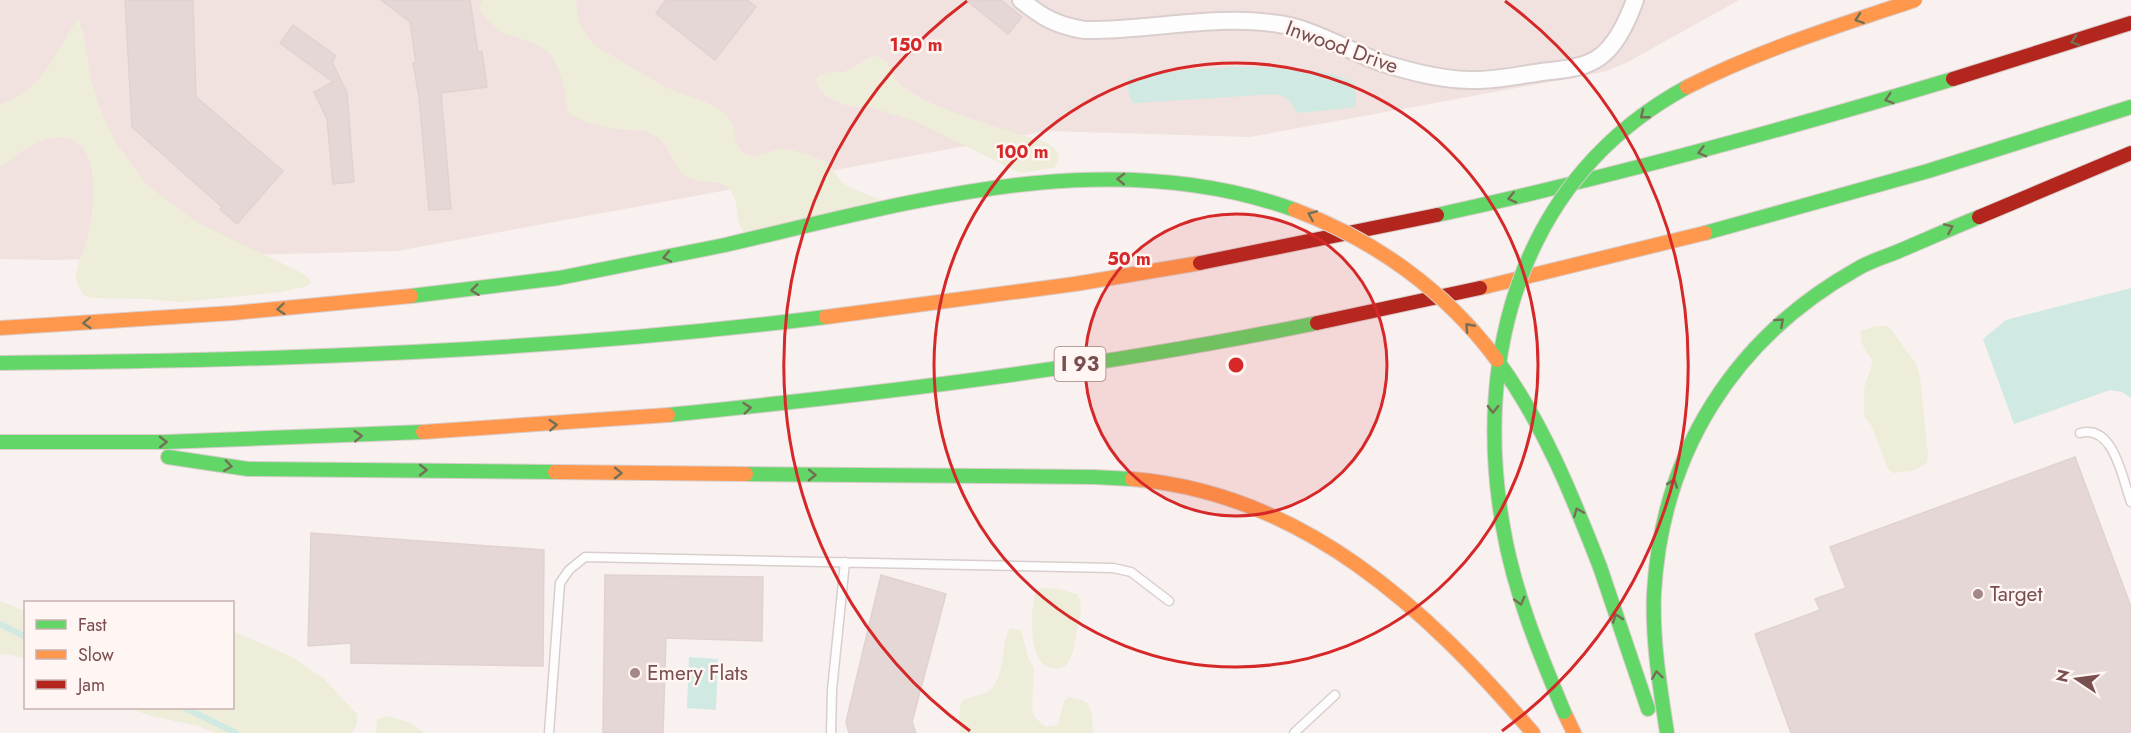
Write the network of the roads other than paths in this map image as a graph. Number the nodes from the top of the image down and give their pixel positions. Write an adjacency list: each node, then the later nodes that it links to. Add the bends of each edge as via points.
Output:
1 (1021, 0): 2 (street, Inwood Drive, via 1048,20 1083,30 1239,19 1282,24 1388,65 1441,78 1472,80 1592,62 1620,33)
2 (1635, 0)
3 (1915, 0): 20 (highway, one-way to 20, bridge, via 1748,59 1670,97 1621,133 1594,160 1557,206 1520,274 1502,334 1494,394 1493,439 1500,506 1515,582 1532,638)
4 (2131, 23): 8 (highway, one-way to 8, via 1867,106 1612,175 1316,241 1078,284 831,317 574,343 285,359)
5 (2131, 107): 11 (highway, I 93, one-way to 5, via 286,439 583,423 798,402 1091,363 1378,310 1653,247 1876,187)
6 (2131, 153): 22 (highway, one-way to 6, via 1653,627 1660,532 1687,446 1712,400 1745,356 1797,307 1837,279)
7 (0, 328): 21 (highway, one-way to 7, bridge, via 1600,567 1552,452 1517,390 1484,344 1449,305 1391,258 1326,222 1233,190 1137,179 1032,182 966,191 559,278 233,313)
8 (0, 363)
9 (2080, 433): 12 (lane, via 2098,433 2109,443)
10 (0, 442): 11 (highway, I 93)
11 (66, 443): 19 (highway, one-way to 19, via 248,469 1094,477 1186,486 1285,520 1358,565 1453,644)
12 (2131, 502)
13 (845, 562): 14 (lane, via 1124,569); 16 (lane, via 585,557 560,583); 17 (lane)
14 (1169, 601)
15 (1335, 695): 18 (lane)
16 (549, 733)
17 (831, 733)
18 (1294, 733)
19 (1533, 733)
20 (1574, 733)
21 (1656, 733)
22 (1667, 733)

